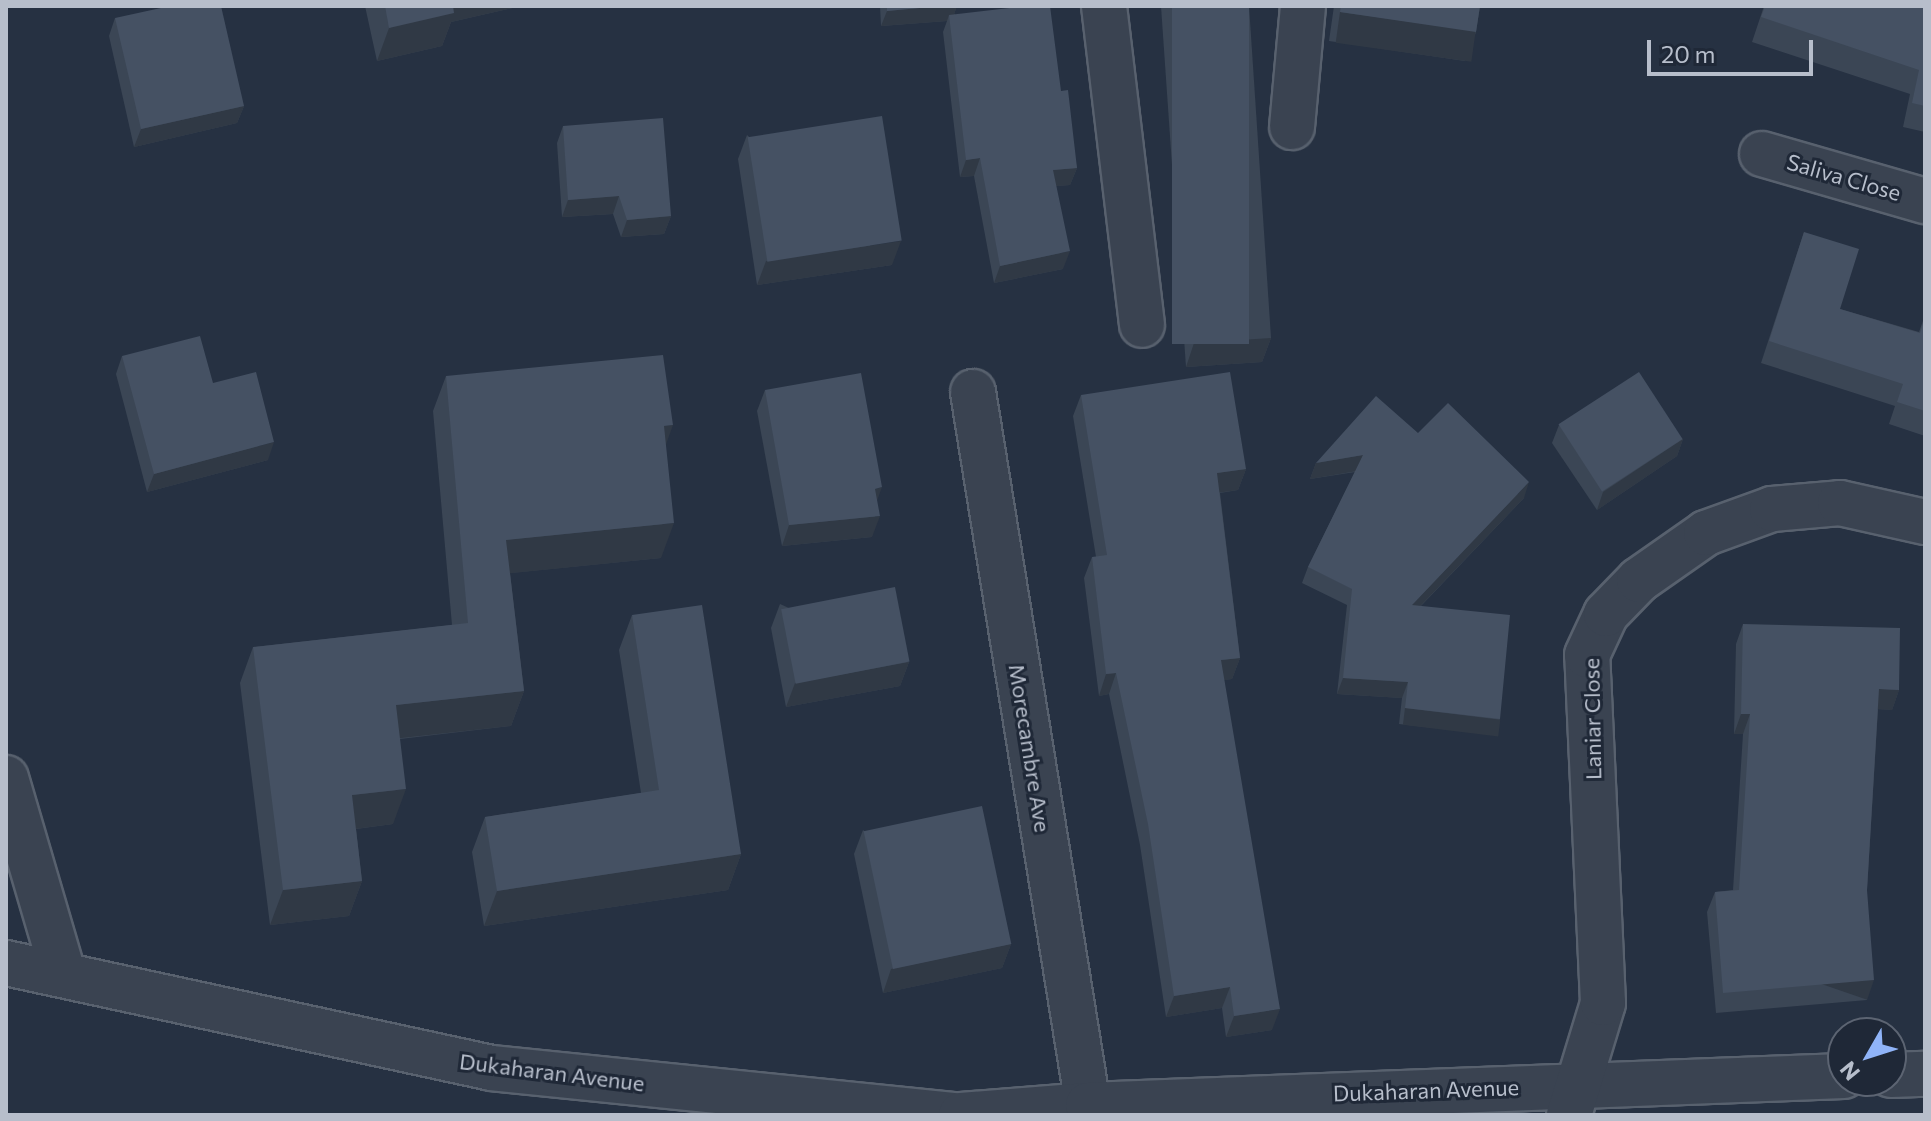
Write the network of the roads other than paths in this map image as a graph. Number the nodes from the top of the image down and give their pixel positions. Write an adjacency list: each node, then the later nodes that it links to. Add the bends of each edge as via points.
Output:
1 (1104, 6): 6 (street)
2 (1303, 6): 3 (street)
3 (1292, 127)
4 (1762, 154): 5 (street, Saliva Close)
5 (1925, 201)
6 (1142, 325)
7 (973, 392): 14 (street, Morecambre Ave)
8 (1925, 522): 13 (street, Laniar Close, via 1840,503 1772,509 1706,533 1639,580 1606,614 1587,655 1603,1003)
9 (6, 778): 11 (street)
10 (6, 963): 11 (street, Dukaharan Avenue)
11 (63, 973): 15 (street, Dukaharan Avenue, via 491,1068)
12 (1827, 1077): 13 (street, Dukaharan Avenue)
13 (1576, 1099): 14 (street, Dukaharan Avenue)
14 (1088, 1105): 16 (street, Dukaharan Avenue)
15 (953, 1115)
16 (961, 1115)

